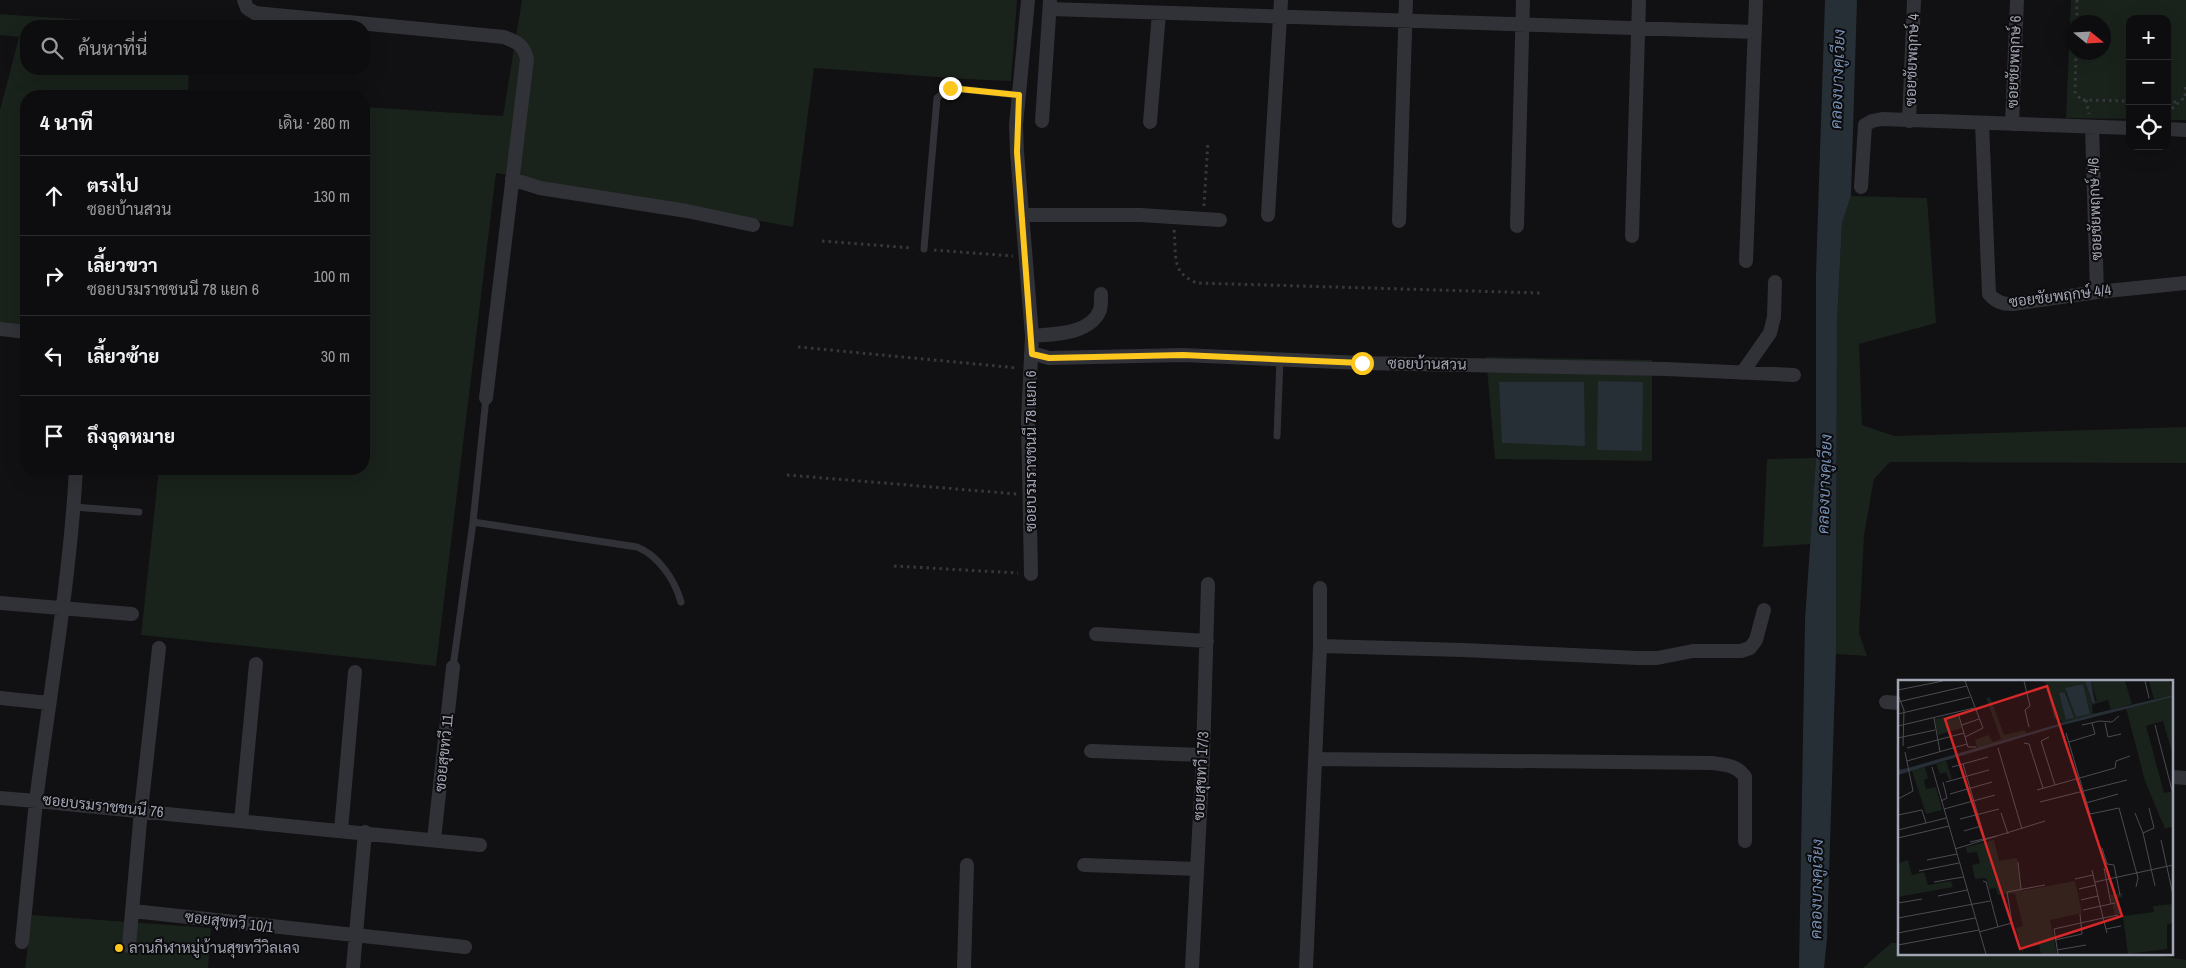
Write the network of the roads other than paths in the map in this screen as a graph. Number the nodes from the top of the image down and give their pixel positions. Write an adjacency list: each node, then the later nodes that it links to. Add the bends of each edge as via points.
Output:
1 (244, 0): 13 (street, via 255,13)
2 (1028, 0): 19 (street, ซอยบรมราชชนนี 78 แยก 6)
3 (1281, 0): 12 (street)
4 (1406, 0): 14 (street)
5 (1524, 0): 16 (street)
6 (1639, 0): 17 (street)
7 (1756, 0): 18 (street)
8 (1914, 0): 20 (street, ซอยชัยพฤกษ์ 4)
9 (2017, 0): 24 (street, ซอยชัยพฤกษ์ 6)
10 (1050, 5): 11 (street); 21 (street)
11 (1166, 9): 12 (street); 22 (street)
12 (1281, 17): 14 (street); 32 (street)
13 (328, 20)
14 (1406, 20): 16 (street); 34 (street)
15 (370, 24): 29 (street, via 504,37 525,48 527,59)
16 (1523, 24): 17 (street); 36 (street)
17 (1638, 28): 18 (street); 37 (street)
18 (1755, 32): 39 (street)
19 (1019, 95): 31 (street, ซอยบรมราชชนนี 78 แยก 6, via 1017,152); 38 (lane, via 950,88 937,98)
20 (1909, 121): 23 (street); 30 (street, via 1882,119 1865,125)
21 (1042, 122)
22 (1150, 122)
23 (1982, 123): 24 (street); 42 (street, ซอยชัยพฤกษ์ 4/4, via 1989,294 2004,304)
24 (2012, 124): 25 (street)
25 (2092, 127): 26 (street); 42 (street, ซอยชัยพฤกษ์ 4/6)
26 (2126, 128)
27 (2171, 129): 28 (street)
28 (2186, 130)
29 (512, 179): 35 (street, via 540,188 687,211); 51 (street)
30 (1861, 187)
31 (1023, 215): 33 (street, via 1140,215); 46 (street, ซอยบรมราชชนนี 78 แยก 6)
32 (1268, 215)
33 (1220, 220)
34 (1399, 221)
35 (754, 226)
36 (1517, 226)
37 (1632, 236)
38 (924, 249)
39 (1746, 261)
40 (1775, 282): 49 (street, via 1770,333)
41 (2186, 283): 42 (street, ซอยชัยพฤกษ์ 4/4)
42 (2097, 292)
43 (1101, 294): 46 (street, via 1100,310 1092,321 1063,334)
44 (0, 329): 45 (street)
45 (20, 331)
46 (1032, 336): 47 (street, ซอยบรมราชชนนี 78 แยก 6)
47 (1032, 354): 48 (street, ซอยบ้านสวน, via 1049,358 1183,355); 57 (street, ซอยบรมราชชนนี 78 แยก 6, via 1028,420)
48 (1280, 360): 49 (street, ซอยบ้านสวน); 52 (lane)
49 (1742, 372): 50 (street, ซอยบ้านสวน)
50 (1794, 376)
51 (486, 398): 56 (lane)
52 (1278, 436)
53 (76, 475): 54 (street, ซอยบรมราชชนนี 76)
54 (74, 507): 55 (lane); 62 (street, ซอยบรมราชชนนี 76)
55 (139, 512)
56 (472, 522): 60 (lane, via 648,551 678,590); 70 (lane)
57 (1031, 574)
58 (1208, 584): 66 (street, ซอยสุขทวี 17/3)
59 (1320, 588): 67 (street)
60 (681, 602)
61 (0, 603): 62 (street)
62 (62, 609): 64 (street); 73 (street, ซอยบรมราชชนนี 76)
63 (1764, 610): 67 (street, via 1756,640 1750,648 1741,651 1692,651 1657,658)
64 (132, 614)
65 (1096, 634): 66 (street)
66 (1207, 641): 75 (street, ซอยสุขทวี 17/3)
67 (1320, 646): 76 (street)
68 (159, 648): 79 (street)
69 (256, 664): 80 (street)
70 (453, 667): 83 (street, ซอยสุขทวี 11)
71 (355, 672): 81 (street)
72 (0, 698): 73 (street)
73 (49, 703): 78 (street, ซอยบรมราชชนนี 76)
74 (1091, 751): 75 (street)
75 (1203, 755): 88 (street, ซอยสุขทวี 17/3)
76 (1314, 759): 84 (street, via 1712,763 1731,766 1740,769 1745,777); 97 (street)
77 (0, 798): 78 (street)
78 (36, 801): 79 (street, ซอยบรมราชชนนี 76); 91 (street)
79 (141, 810): 80 (street, ซอยบรมราชชนนี 76); 89 (street)
80 (241, 821): 81 (street, ซอยบรมราชชนนี 76)
81 (341, 830): 82 (street, ซอยบรมราชชนนี 76)
82 (365, 832): 83 (street); 90 (street)
83 (434, 839): 85 (street)
84 (1745, 841)
85 (480, 845)
86 (967, 865): 95 (street)
87 (1084, 865): 88 (street)
88 (1197, 869): 96 (street, ซอยสุขทวี 17/3)
89 (133, 911): 90 (street, ซอยสุขทวี 10/1); 92 (street)
90 (356, 936): 93 (street, ซอยสุขทวี 10/1); 94 (street)
91 (22, 942)
92 (129, 946)
93 (465, 947)
94 (353, 968)
95 (964, 968)
96 (1192, 968)
97 (1306, 968)

